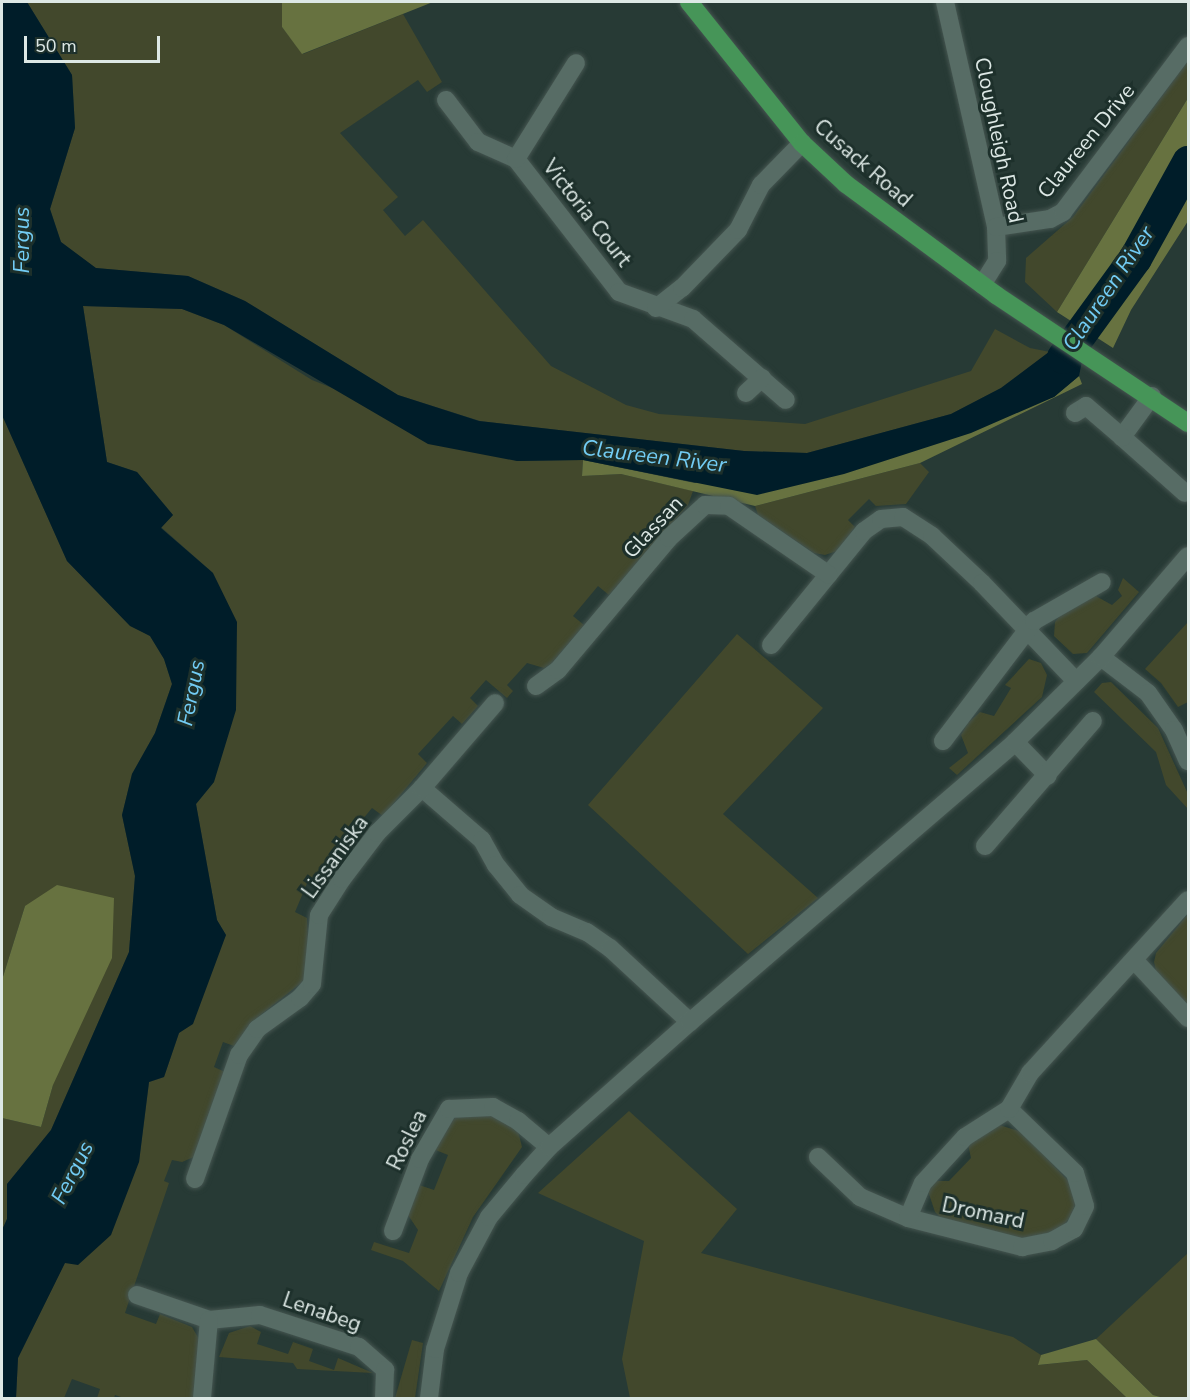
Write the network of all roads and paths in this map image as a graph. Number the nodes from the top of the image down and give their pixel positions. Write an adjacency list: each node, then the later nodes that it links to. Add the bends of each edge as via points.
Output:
1 (690, 2): 6 (main road, Cusack Road)
2 (945, 2): 8 (street, Cloughleigh Road)
3 (1188, 45): 8 (street, Claureen Drive, via 1063,212 1050,219)
4 (576, 63): 7 (street, Victoria Court, via 571,88)
5 (446, 100): 7 (street, Victoria Court, via 478,142)
6 (802, 143): 9 (main road, Cusack Road, via 889,218); 10 (street, via 761,185 738,230 682,288)
7 (516, 159): 10 (street, Victoria Court, via 619,292)
8 (996, 226): 9 (street, Cloughleigh Road, via 997,261)
9 (982, 285): 13 (main road, Cusack Road)
10 (656, 308): 11 (street, Victoria Court, via 693,319)
11 (762, 378): 12 (street); 14 (street, Victoria Court)
12 (746, 393)
13 (1152, 396): 16 (main road, Cusack Road); 17 (street)
14 (786, 400)
15 (1075, 413): 17 (street, via 1086,406)
16 (1187, 418)
17 (1122, 437): 18 (street)
18 (1185, 493)
19 (1188, 556): 24 (street)
20 (829, 575): 22 (street, via 864,531 881,519 903,518 932,536); 23 (street); 26 (street, Glassan, via 729,506 705,505 669,538 558,670)
21 (1102, 582): 22 (street, via 1081,591)
22 (1028, 629): 25 (street); 29 (street)
23 (771, 645)
24 (1101, 657): 25 (street); 31 (street, via 1148,693 1174,730)
25 (1076, 681): 30 (street)
26 (536, 686)
27 (495, 703): 33 (street, Lissaniska)
28 (1093, 722): 32 (street)
29 (943, 741)
30 (1015, 742): 32 (street); 38 (street)
31 (1188, 761)
32 (1048, 776): 34 (street)
33 (422, 788): 38 (street, via 482,840 520,895 551,917 588,932 610,948); 42 (street, Lissaniska, via 377,833 319,915 312,984 300,998 256,1029 239,1055)
34 (985, 846)
35 (1188, 900): 36 (street, Dromard)
36 (1135, 961): 37 (street); 39 (street, Dromard, via 1030,1073)
37 (1188, 1018)
38 (690, 1022): 40 (street)
39 (1009, 1108): 43 (street, Dromard, via 958,1144 923,1183); 43 (street, Dromard, via 1075,1173 1085,1206 1074,1229 1052,1241 1022,1247)
40 (549, 1147): 44 (street, Roslea, via 494,1107 449,1109 420,1159); 49 (street, via 489,1217 459,1273 435,1349)
41 (818, 1157): 43 (street, Dromard, via 860,1197)
42 (195, 1179)
43 (908, 1218)
44 (393, 1231)
45 (137, 1295): 46 (street, Lenabeg)
46 (209, 1320): 47 (street); 48 (street, Lenabeg, via 260,1315 359,1347 385,1370)
47 (202, 1398)
48 (384, 1398)
49 (429, 1398)

